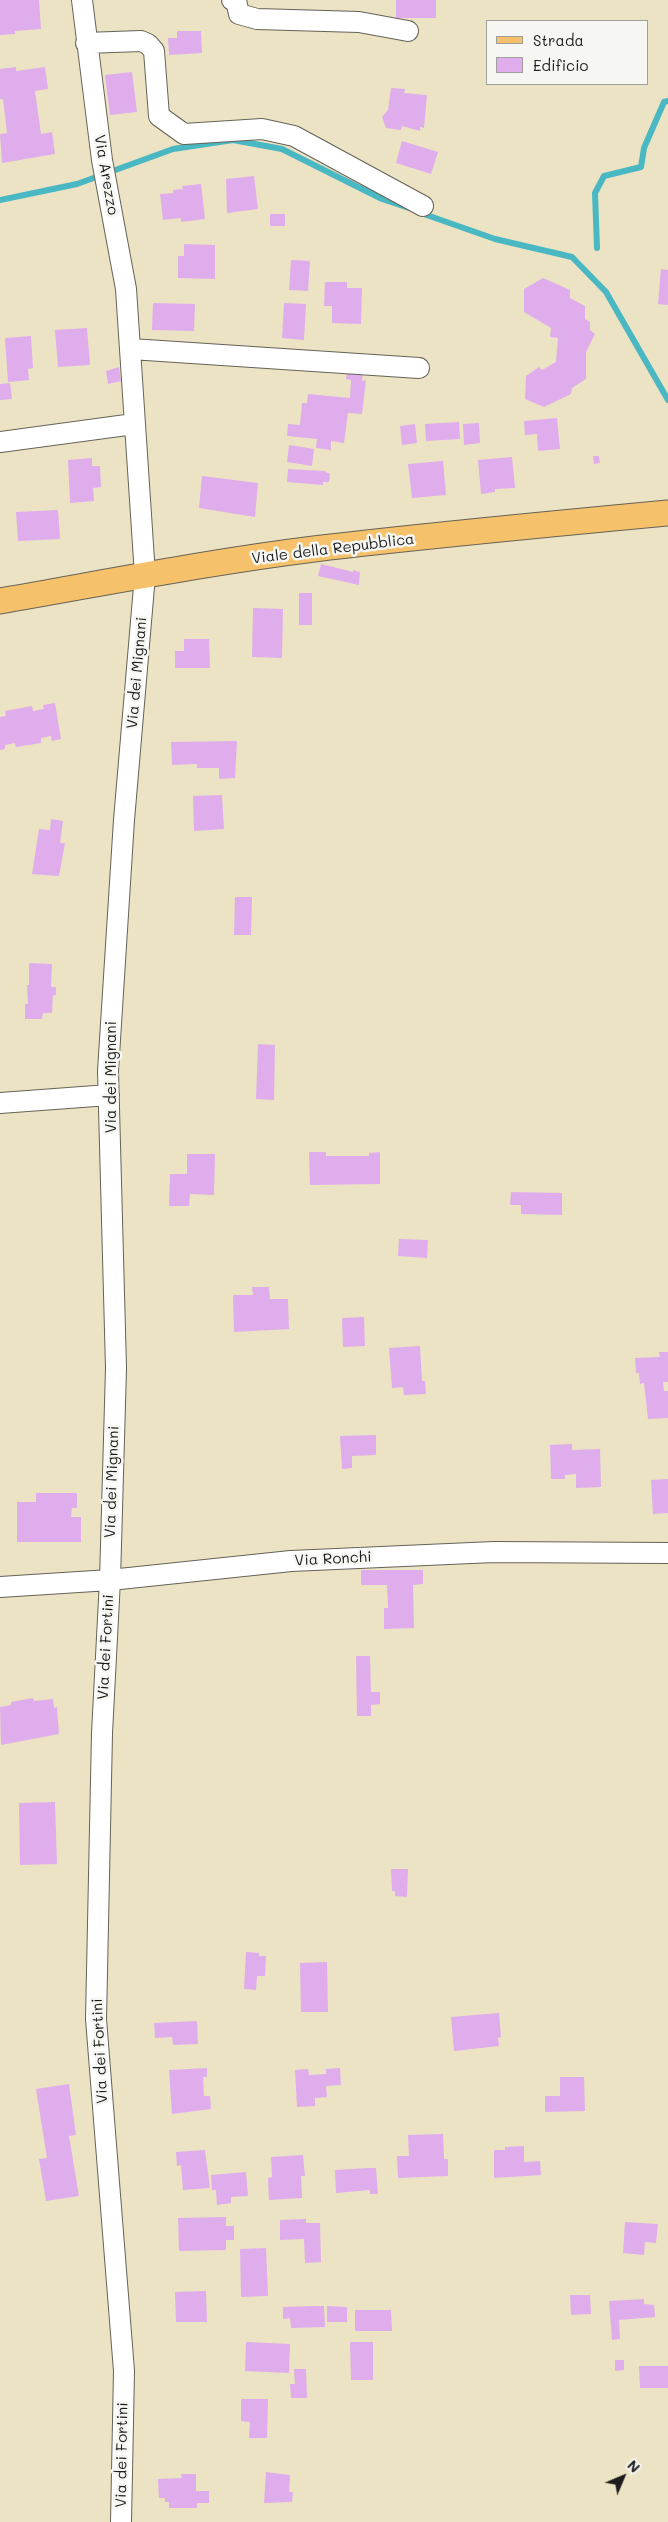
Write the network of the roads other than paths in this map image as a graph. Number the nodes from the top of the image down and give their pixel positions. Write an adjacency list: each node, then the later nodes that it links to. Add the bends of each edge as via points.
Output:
1 (82, 0): 4 (street, Via Arezzo)
2 (234, 0): 3 (street, via 239,14 257,18 359,22)
3 (408, 31)
4 (86, 43): 5 (street, via 148,44 154,51 159,116 184,134 262,129 294,136); 6 (street, Via Arezzo, via 102,160 126,289)
5 (423, 206)
6 (131, 350): 7 (street); 8 (street, Via Arezzo)
7 (419, 368)
8 (134, 424): 9 (street); 11 (street, Via Arezzo)
9 (0, 442)
10 (668, 513): 11 (main road, Viale della Repubblica, via 312,549)
11 (145, 575): 12 (main road, Viale della Repubblica); 13 (street, Via dei Mignani, via 124,820 108,1071)
12 (0, 602)
13 (110, 1096): 14 (street); 16 (street, Via dei Mignani, via 116,1368)
14 (0, 1103)
15 (668, 1553): 16 (street, Via Ronchi, via 494,1552 301,1560)
16 (110, 1580): 17 (street, Via Ronchi); 18 (street, Via dei Fortini, via 102,1733 96,2019 124,2371)
17 (0, 1587)
18 (121, 2522)

